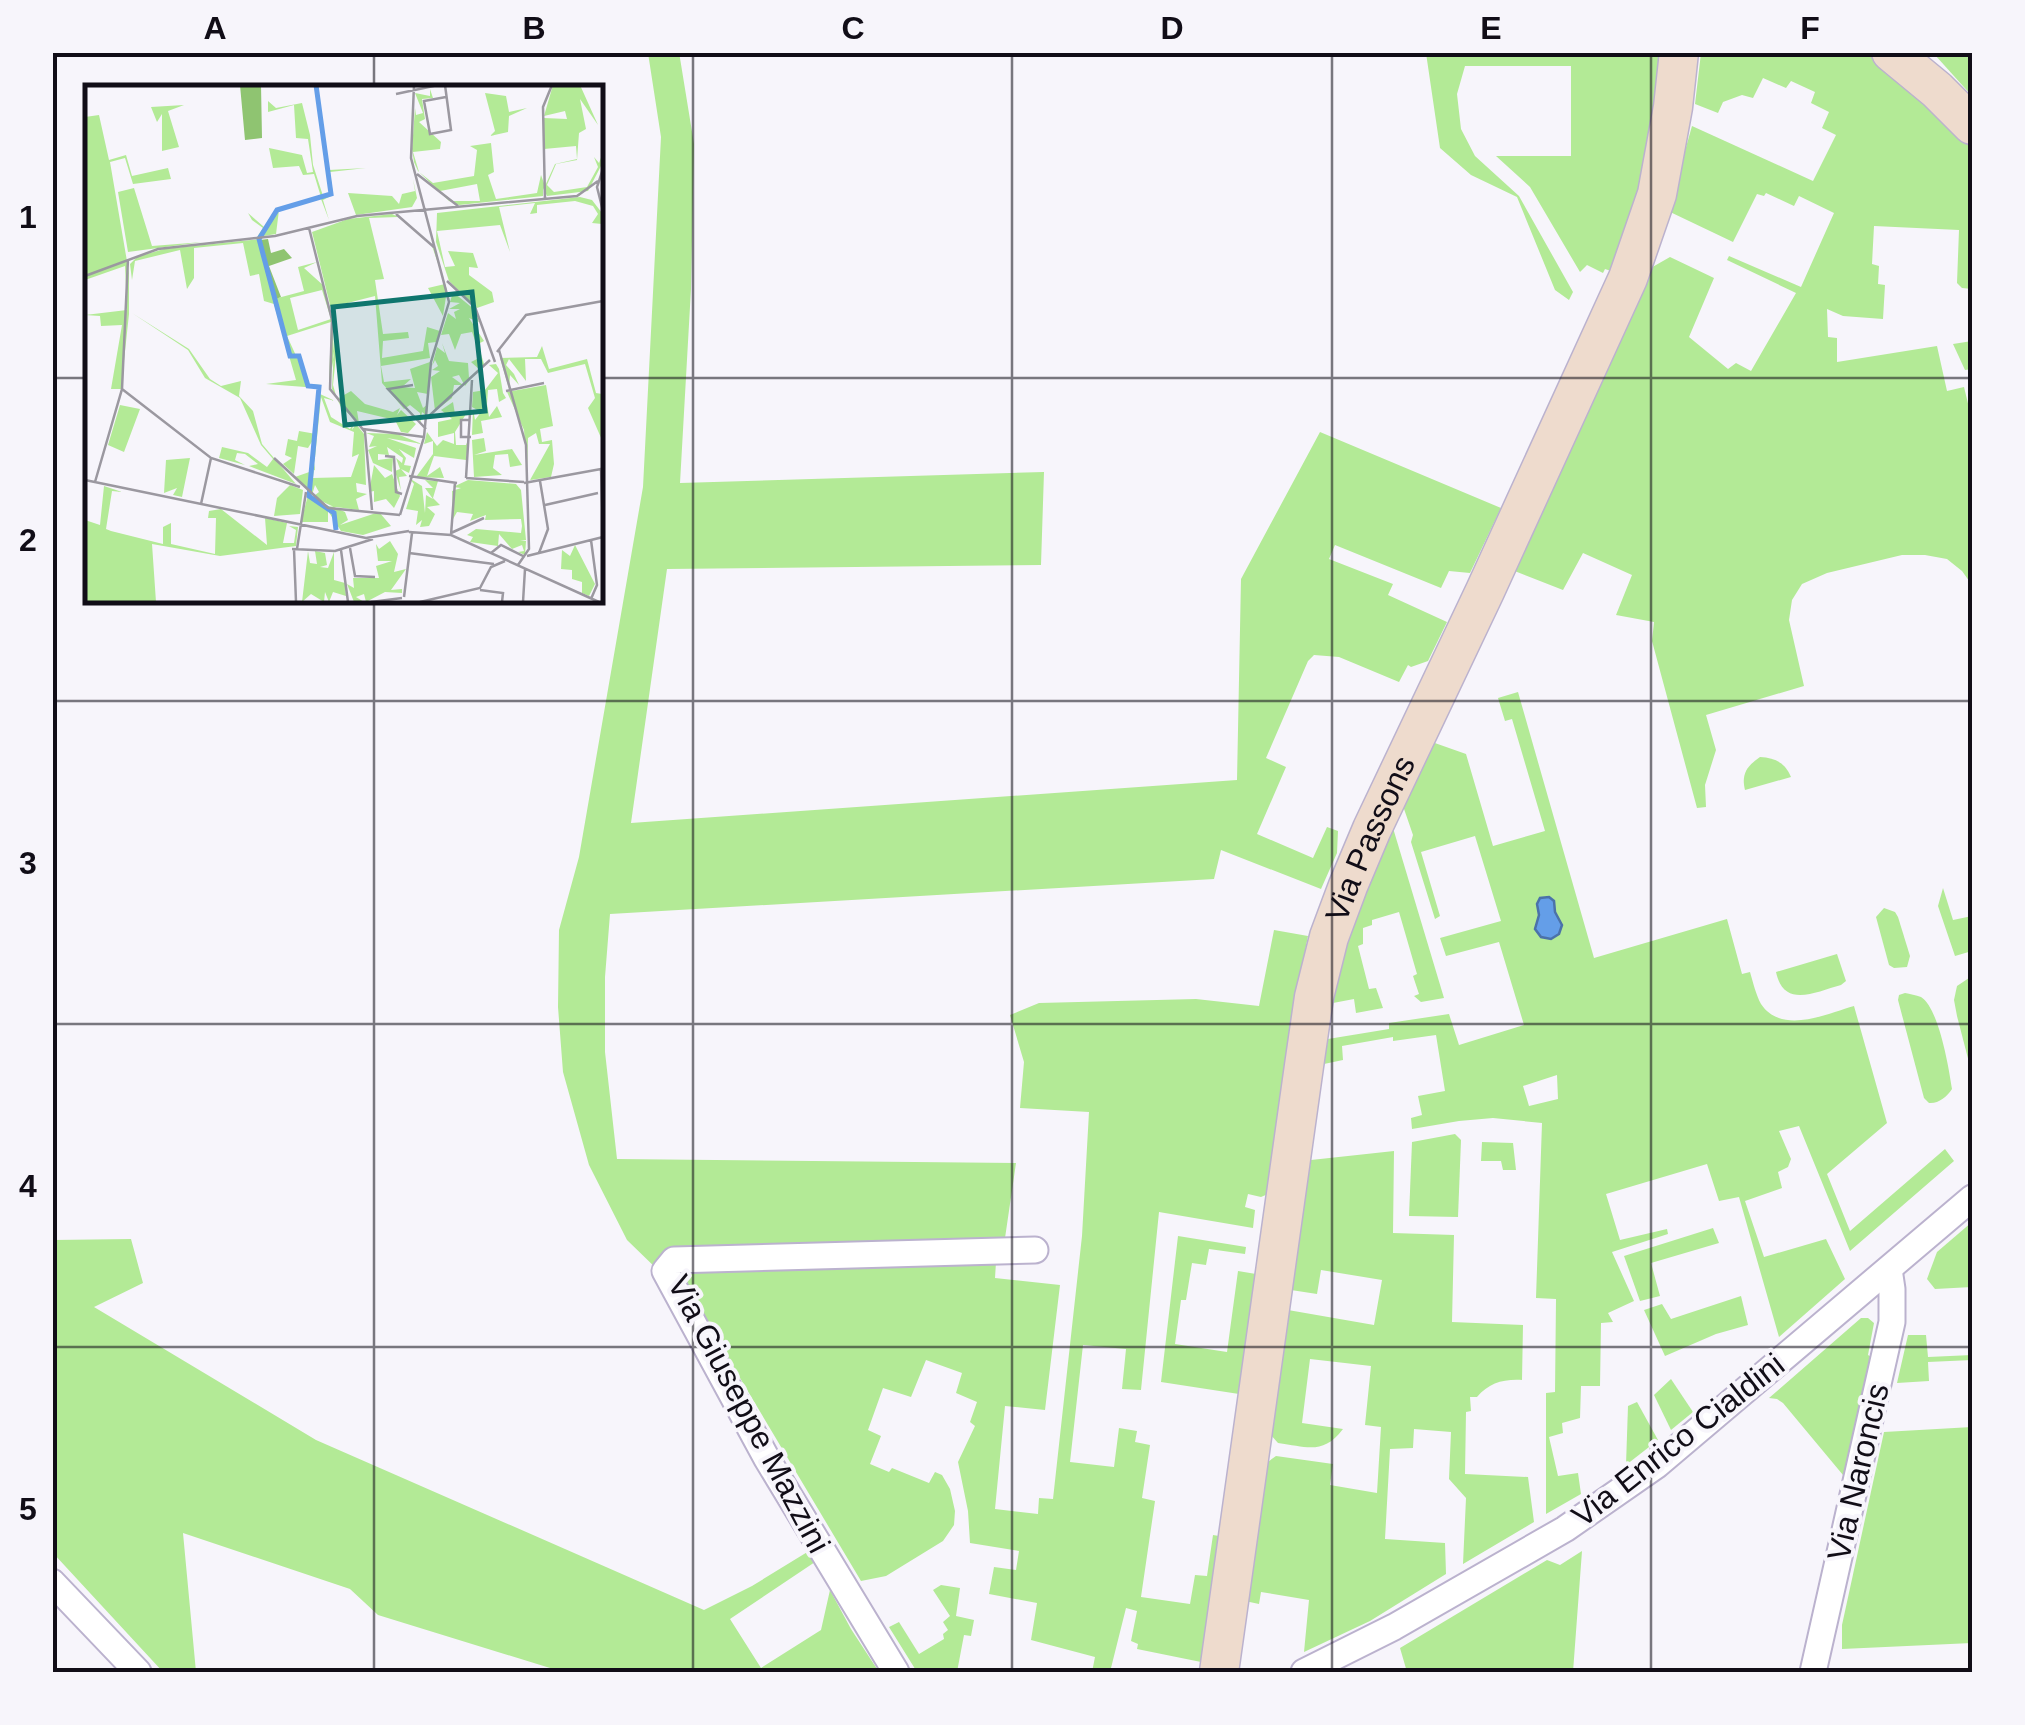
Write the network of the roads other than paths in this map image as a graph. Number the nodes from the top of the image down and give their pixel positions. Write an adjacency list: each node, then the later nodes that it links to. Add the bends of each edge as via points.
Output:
1 (1679, 52): 11 (street, Via Passons, via 1657,194 1628,278 1372,828 1329,937 1314,997)
2 (1890, 52): 3 (street)
3 (1972, 125)
4 (1972, 1198): 6 (street, Via Enrico Cialdini)
5 (1035, 1250): 10 (street, Via Giuseppe Mazzini, via 674,1260 665,1271 767,1460)
6 (1889, 1270): 8 (street, Via Enrico Cialdini, via 1657,1465 1552,1536); 12 (street, Via Naroncis, via 1892,1322)
7 (52, 1582): 9 (street)
8 (1312, 1671)
9 (138, 1672)
10 (896, 1672)
11 (1219, 1672)
12 (1813, 1672)

